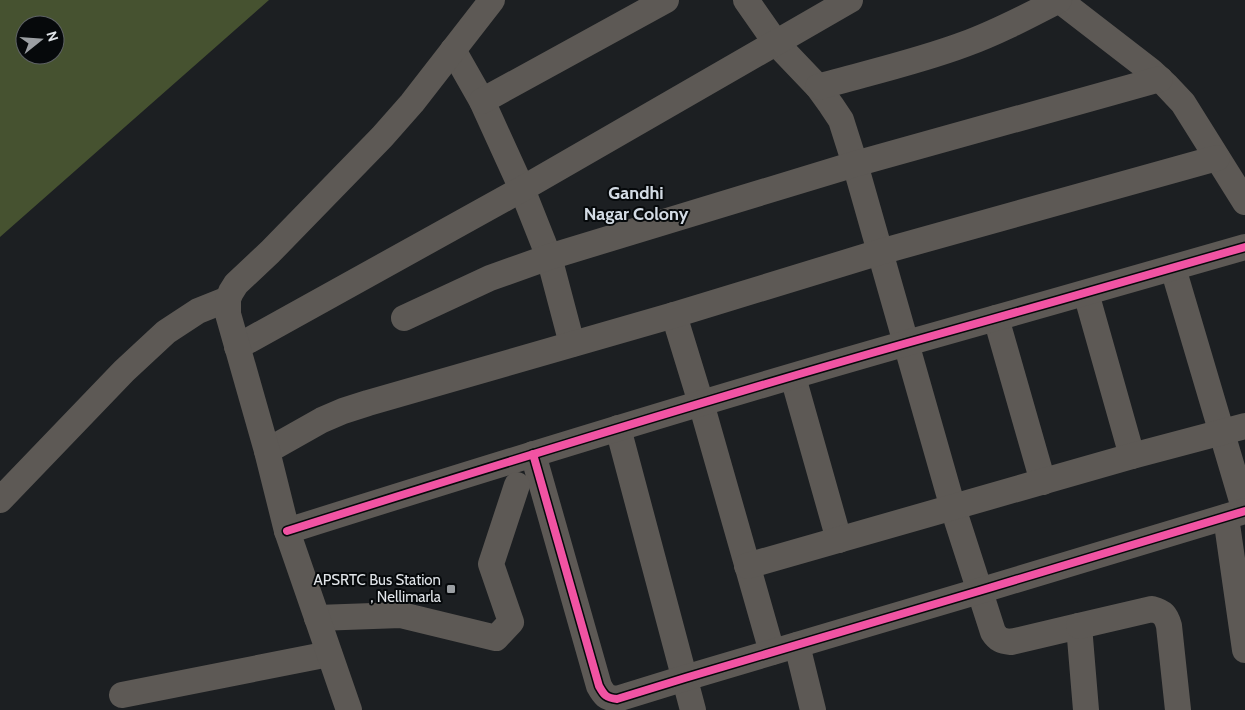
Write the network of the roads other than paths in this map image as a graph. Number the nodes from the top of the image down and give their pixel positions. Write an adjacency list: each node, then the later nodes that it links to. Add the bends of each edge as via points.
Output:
1 (492, 0): 7 (street)
2 (666, 0): 10 (street)
3 (746, 0): 6 (street)
4 (850, 0): 6 (street)
5 (1059, 0): 8 (street); 9 (street, via 965,44)
6 (776, 43): 9 (street); 13 (street)
7 (453, 50): 10 (street); 20 (street, via 382,137 236,284)
8 (1160, 80): 11 (street, via 1183,103); 12 (street)
9 (818, 87): 12 (street, via 841,120)
10 (482, 101): 13 (street)
11 (1217, 158): 14 (street); 16 (street)
12 (856, 164): 16 (street); 17 (street)
13 (522, 189): 17 (street); 26 (street)
14 (1245, 202)
15 (1245, 247): 18 (street)
16 (880, 252): 21 (street); 24 (street)
17 (549, 257): 22 (street, via 490,278); 25 (street)
18 (1173, 268): 19 (street); 30 (street)
19 (1086, 293): 23 (street); 33 (street)
20 (228, 299): 26 (street, via 228,314); 36 (street, via 198,311 166,332)
21 (674, 315): 25 (street); 28 (street)
22 (404, 318)
23 (996, 318): 24 (street); 34 (street)
24 (906, 343): 27 (street); 37 (street)
25 (572, 344): 31 (street, via 343,411)
26 (237, 347): 31 (street)
27 (793, 376): 28 (street); 40 (street)
28 (701, 403): 29 (street); 41 (street)
29 (618, 428): 32 (street); 49 (street)
30 (1233, 430): 33 (street); 38 (street)
31 (267, 451): 39 (street)
32 (533, 454): 39 (street); 49 (street, via 604,694 617,700)
33 (1132, 456): 34 (street)
34 (1043, 482): 37 (street)
35 (517, 485): 43 (street, via 491,564 511,622 496,638 402,615)
36 (0, 500)
37 (953, 508): 40 (street); 42 (street)
38 (1239, 513): 42 (street); 46 (street)
39 (287, 531): 43 (street)
40 (839, 540): 41 (street)
41 (747, 566): 47 (street)
42 (979, 592): 44 (street, via 993,632 1002,641 1011,642); 45 (street)
43 (317, 618): 48 (street)
44 (1080, 626): 54 (street); 55 (street, via 1152,609 1161,611 1169,626)
45 (798, 645): 47 (street); 53 (street)
46 (1245, 650)
47 (772, 652): 49 (street)
48 (329, 654): 50 (street); 51 (street)
49 (685, 678): 52 (street)
50 (122, 695)
51 (349, 710)
52 (693, 710)
53 (813, 710)
54 (1086, 710)
55 (1178, 710)

